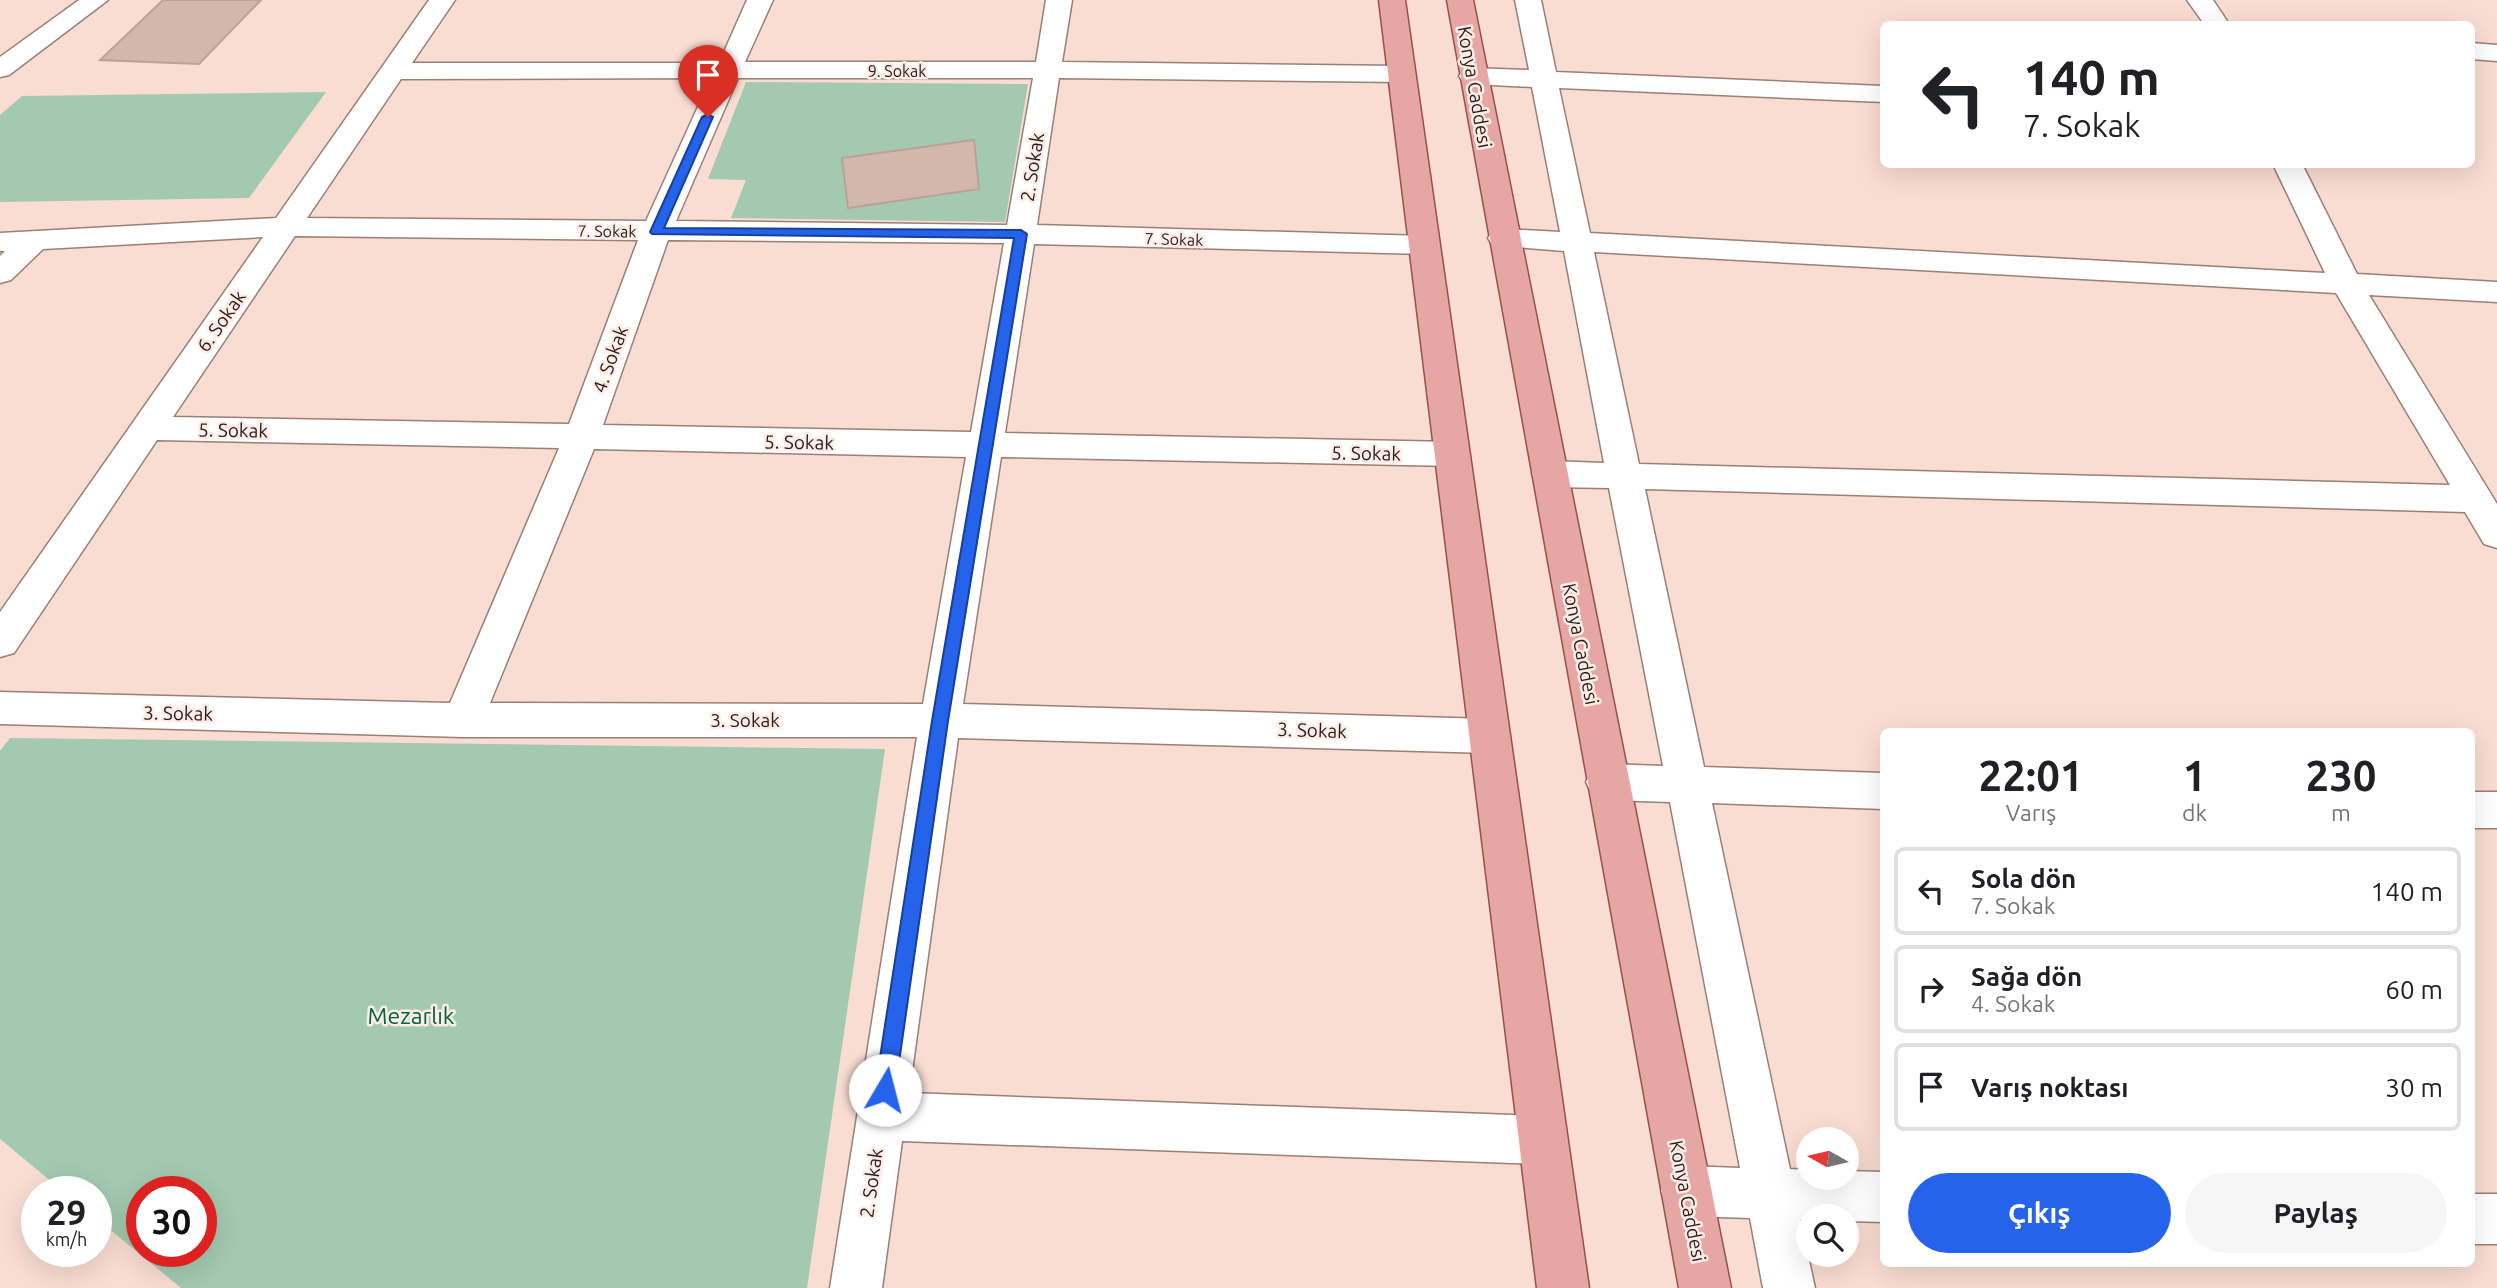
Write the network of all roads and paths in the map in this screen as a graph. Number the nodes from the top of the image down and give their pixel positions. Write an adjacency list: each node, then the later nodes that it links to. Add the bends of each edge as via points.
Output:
1 (95, 0): 12 (street)
2 (442, 0): 14 (street, 6. Sokak)
3 (760, 0): 15 (street, 4. Sokak)
4 (1059, 0): 13 (street, 2. Sokak)
5 (1392, 0): 16 (main road)
6 (1460, 0): 17 (main road, Konya Caddesi)
7 (1528, 0): 18 (street)
8 (2200, 0): 9 (street)
9 (2214, 21)
10 (2475, 51): 11 (street)
11 (2497, 53)
12 (0, 69)
13 (1048, 70): 15 (street, 9. Sokak); 16 (street, 9. Sokak); 23 (street, 2. Sokak)
14 (393, 71): 15 (street, 9. Sokak); 21 (street, 6. Sokak)
15 (728, 72): 22 (street, 4. Sokak)
16 (1401, 74): 28 (main road)
17 (1472, 76): 18 (street); 24 (main road, Konya Caddesi)
18 (1544, 79): 19 (street); 27 (street)
19 (1880, 94)
20 (2289, 168): 30 (street)
21 (285, 227): 22 (street, 7. Sokak); 26 (street, 7. Sokak); 32 (street, 6. Sokak)
22 (656, 232): 23 (street, 7. Sokak); 33 (street, 4. Sokak)
23 (1021, 234): 28 (street, 7. Sokak); 34 (street, 2. Sokak)
24 (1503, 238): 27 (street); 36 (main road, Konya Caddesi)
25 (0, 242): 26 (street, 7. Sokak)
26 (33, 242): 29 (street)
27 (1577, 242): 30 (street); 37 (street)
28 (1424, 246): 35 (main road)
29 (0, 274)
30 (2345, 282): 31 (street); 38 (street)
31 (2497, 292)
32 (147, 428): 33 (street, 5. Sokak); 40 (street, 6. Sokak)
33 (581, 438): 34 (street, 5. Sokak); 42 (street, 4. Sokak)
34 (986, 445): 35 (street, 5. Sokak); 43 (street, 2. Sokak)
35 (1452, 454): 44 (main road)
36 (1549, 474): 37 (street); 45 (main road, Konya Caddesi)
37 (1624, 476): 38 (street); 46 (street)
38 (2475, 499): 39 (street)
39 (2497, 534)
40 (0, 642)
41 (0, 708): 42 (street, 3. Sokak)
42 (463, 720): 43 (street, 3. Sokak)
43 (940, 721): 44 (street, 3. Sokak); 50 (street, 2. Sokak)
44 (1489, 736): 51 (main road)
45 (1607, 782): 46 (street); 52 (main road, Konya Caddesi)
46 (1687, 785): 47 (street); 53 (street)
47 (1880, 791)
48 (2475, 810): 49 (street)
49 (2497, 810)
50 (881, 1116): 51 (street); 57 (street, 2. Sokak)
51 (1543, 1140): 58 (main road)
52 (1686, 1191): 53 (street); 59 (main road, Konya Caddesi)
53 (1770, 1193): 54 (street); 60 (street)
54 (1880, 1197)
55 (2475, 1219): 56 (street)
56 (2497, 1219)
57 (856, 1288)
58 (1563, 1288)
59 (1705, 1288)
60 (1789, 1288)

